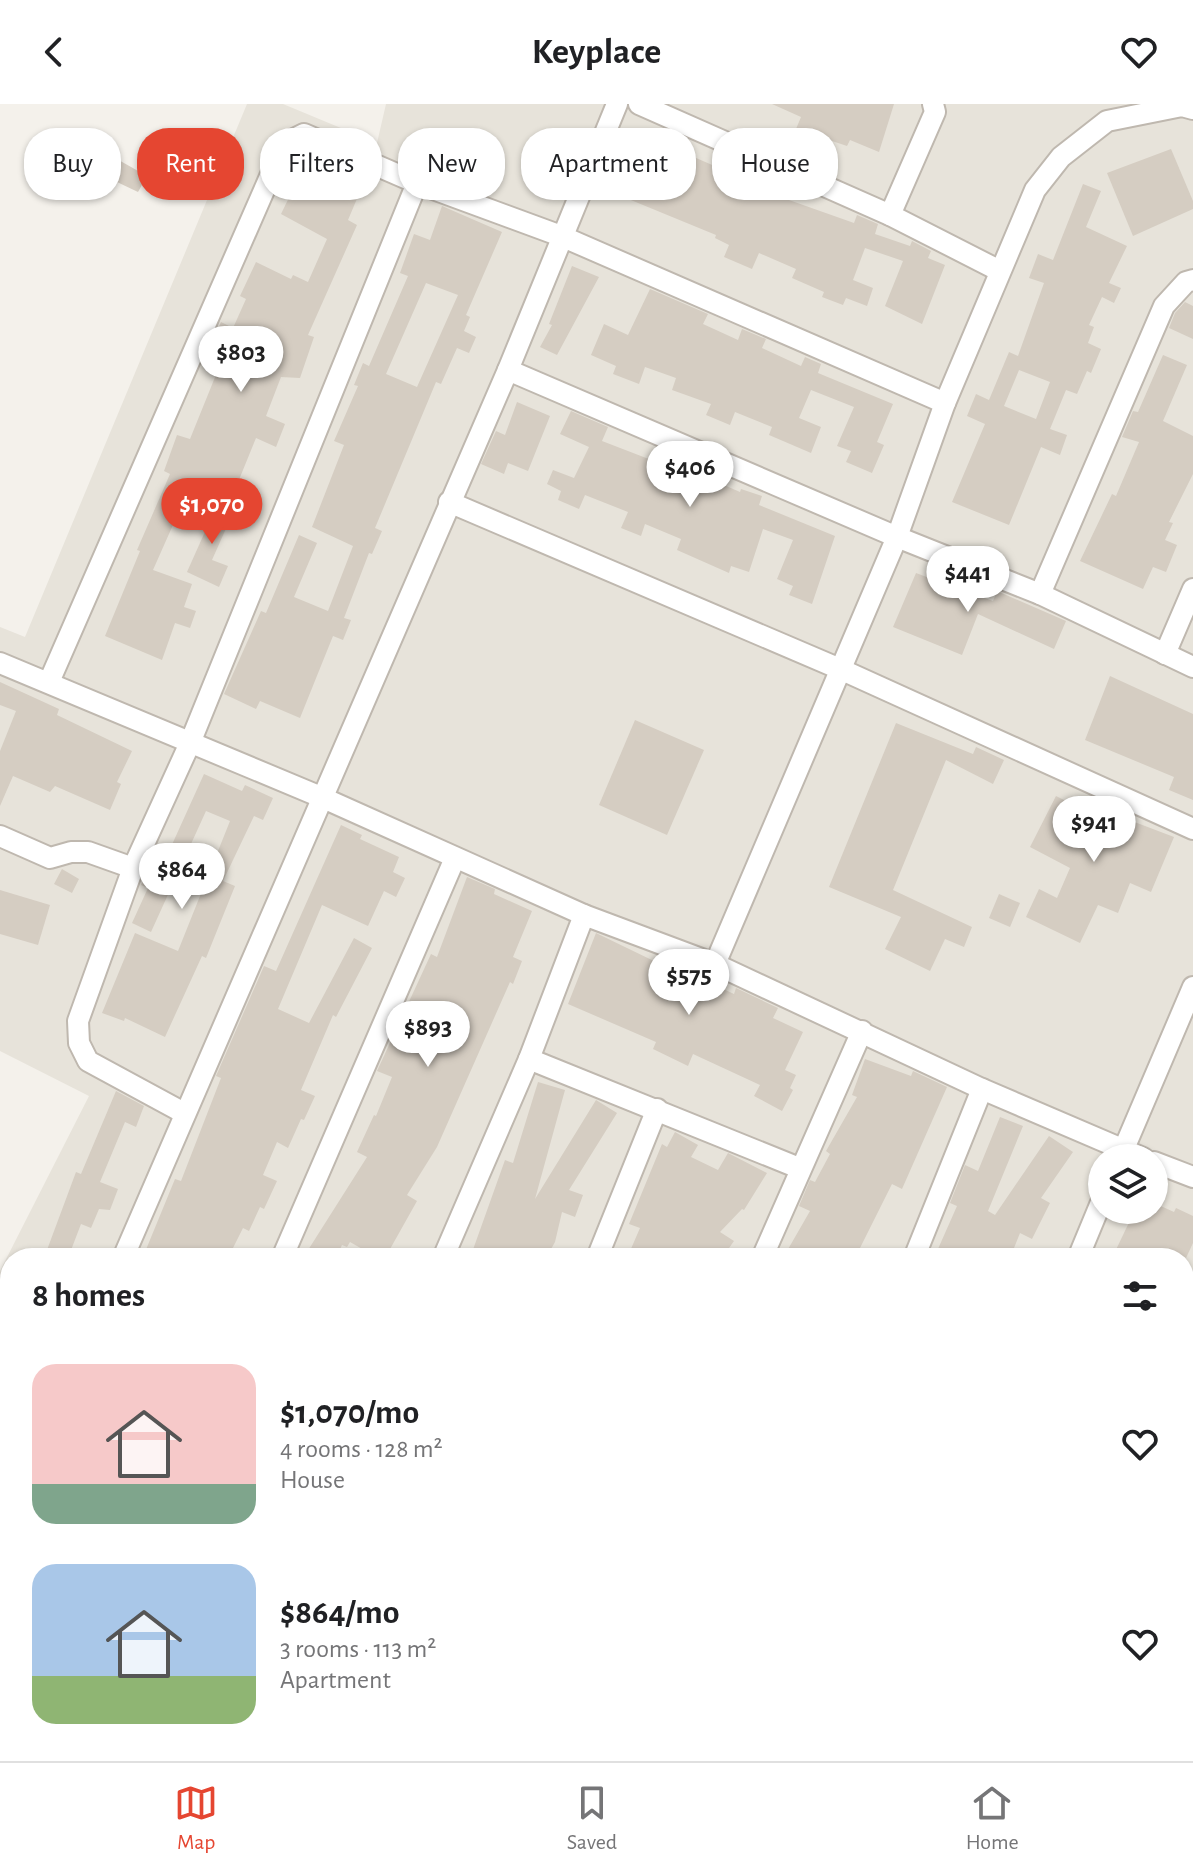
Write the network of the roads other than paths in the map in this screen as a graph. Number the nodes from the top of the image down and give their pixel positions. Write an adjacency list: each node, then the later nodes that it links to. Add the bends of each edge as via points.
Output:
1 (617, 104): 9 (street)
2 (639, 104): 8 (street)
3 (933, 104): 8 (street, via 935,112)
4 (1193, 109): 10 (street, via 1182,106 1107,121 1061,157 1035,190)
5 (398, 175): 22 (street, via 304,134 283,149)
6 (410, 200): 23 (street)
7 (463, 200): 9 (street)
8 (890, 215): 10 (street)
9 (561, 236): 12 (street); 13 (street)
10 (1000, 271): 13 (street)
11 (1193, 280): 17 (street, via 1164,306)
12 (508, 370): 14 (street); 15 (street)
13 (945, 403): 15 (street)
14 (449, 502): 21 (street); 24 (street)
15 (897, 537): 17 (street); 21 (street)
16 (1193, 589): 18 (street)
17 (1040, 594): 18 (street)
18 (1165, 654): 20 (street)
19 (0, 663): 22 (street)
20 (1193, 667)
21 (840, 669): 25 (street); 30 (street)
22 (49, 682): 23 (street)
23 (190, 743): 24 (street); 28 (street)
24 (321, 797): 27 (street); 36 (street)
25 (1193, 829)
26 (0, 836): 28 (street, via 50,858 88,852)
27 (455, 858): 29 (street); 44 (street)
28 (133, 868): 36 (street, via 78,1021 79,1043 88,1061)
29 (584, 915): 30 (street); 33 (street)
30 (715, 964): 32 (street)
31 (1193, 987): 38 (street)
32 (862, 1031): 34 (street); 40 (street)
33 (529, 1059): 35 (street); 45 (street)
34 (982, 1089): 37 (street); 48 (street)
35 (657, 1109): 40 (street); 46 (street)
36 (184, 1113): 43 (street)
37 (1100, 1144)
38 (1125, 1144)
39 (1168, 1167): 41 (street)
40 (799, 1168): 47 (street)
41 (1193, 1177)
42 (1092, 1224): 49 (street)
43 (127, 1248)
44 (286, 1248)
45 (447, 1248)
46 (601, 1248)
47 (766, 1248)
48 (918, 1248)
49 (1082, 1248)

